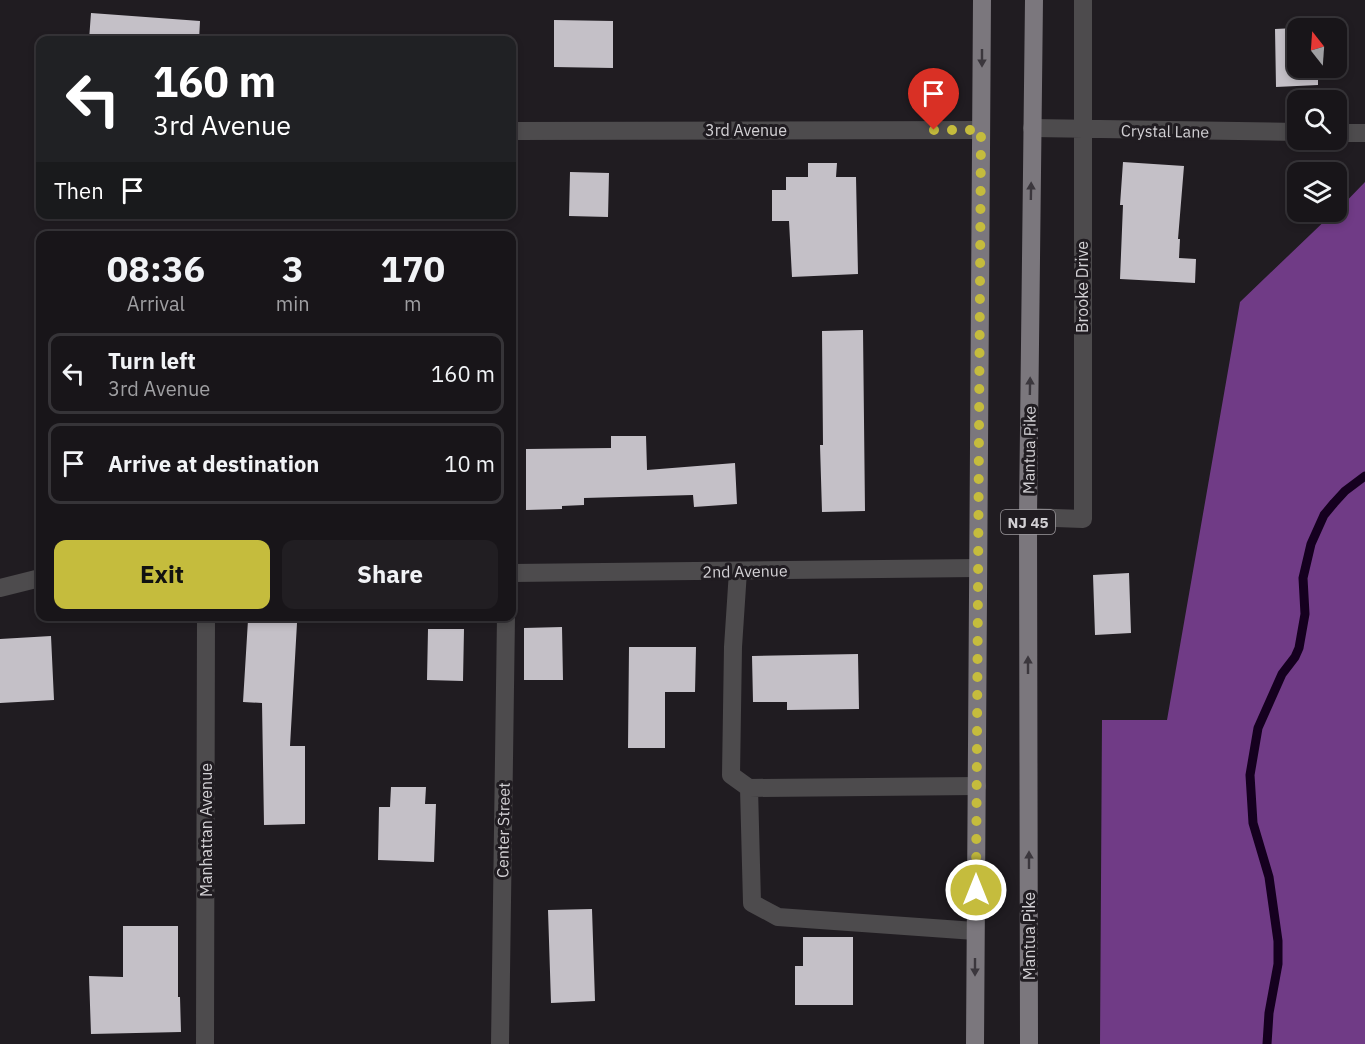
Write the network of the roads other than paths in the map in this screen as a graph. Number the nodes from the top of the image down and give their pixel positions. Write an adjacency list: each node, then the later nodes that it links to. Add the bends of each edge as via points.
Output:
1 (982, 0): 5 (main road, NJ 45, one-way to 5)
2 (1034, 0): 4 (main road, Mantua Pike / NJ 45)
3 (1083, 0): 6 (street, Brooke Drive)
4 (1032, 128): 6 (street, Crystal Lane); 11 (main road, Mantua Pike / NJ 45, one-way to 4)
5 (981, 130): 7 (street, 3rd Avenue); 12 (main road, NJ 45)
6 (1082, 130): 8 (street, Crystal Lane); 11 (street, Brooke Drive, via 1083,519)
7 (516, 131)
8 (1287, 132)
9 (1347, 133): 10 (street)
10 (1365, 133)
11 (1028, 517): 25 (main road, Mantua Pike / NJ 45, one-way to 11)
12 (978, 568): 13 (street, 2nd Avenue); 19 (main road, NJ 45)
13 (738, 571): 14 (street, 2nd Avenue); 20 (street, via 731,774)
14 (516, 573)
15 (36, 579): 16 (street)
16 (0, 588)
17 (206, 621): 22 (street, Manhattan Avenue)
18 (506, 621): 23 (street, Center Street)
19 (977, 786): 20 (street); 21 (main road, NJ 45)
20 (749, 788): 21 (street, via 752,903 778,917)
21 (975, 931): 24 (main road, NJ 45, one-way to 24)
22 (205, 1044)
23 (500, 1044)
24 (975, 1044)
25 (1029, 1044)

